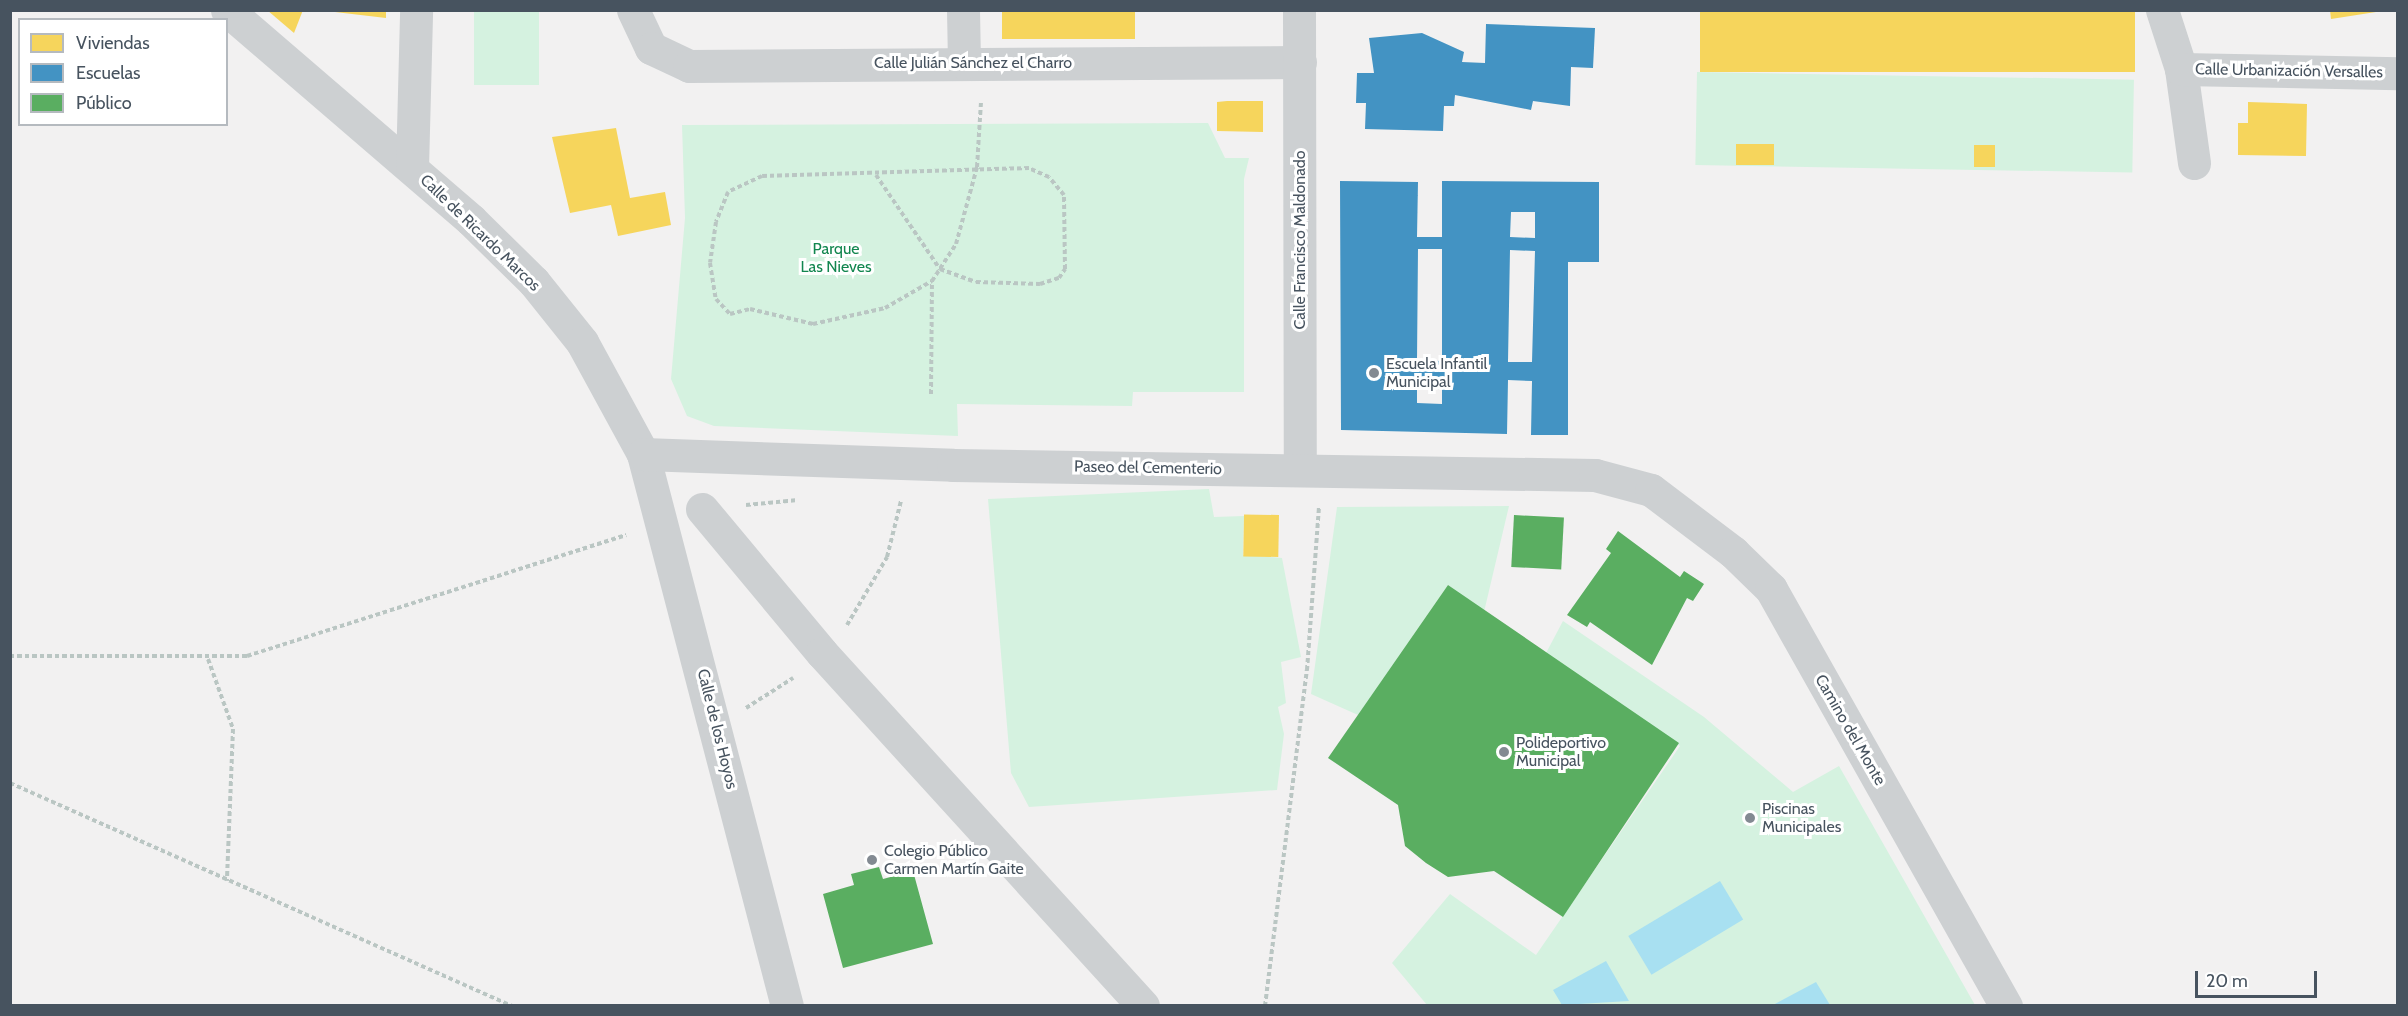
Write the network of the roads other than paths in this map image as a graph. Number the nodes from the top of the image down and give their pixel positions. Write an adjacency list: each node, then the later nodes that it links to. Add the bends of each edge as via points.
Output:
1 (227, 10): 12 (street, Calle de Ricardo Marcos)
2 (416, 10): 11 (street)
3 (633, 10): 8 (street, Calle Julián Sánchez el Charro, via 651,48 689,66)
4 (963, 10): 8 (street)
5 (1299, 10): 7 (street, Calle Francisco Maldonado)
6 (2162, 10): 9 (street)
7 (1300, 62): 8 (street, Calle Julián Sánchez el Charro); 16 (street, Calle Francisco Maldonado)
8 (973, 63)
9 (2181, 69): 10 (street, Calle Urbanización Versalles); 13 (street)
10 (2397, 73)
11 (413, 125): 12 (street); 14 (street)
12 (383, 140): 14 (street, Calle de Ricardo Marcos)
13 (2193, 163)
14 (412, 168): 15 (street, Calle de Ricardo Marcos, via 534,282 582,342)
15 (643, 454): 16 (street, Paseo del Cementerio, via 943,465); 19 (street, Calle de los Hoyos)
16 (1300, 469): 17 (street, Paseo del Cementerio, via 1595,474)
17 (1651, 490): 21 (street, Camino del Monte, via 1733,552 1771,589)
18 (702, 509): 20 (street, via 814,645)
19 (787, 1005)
20 (1143, 1005)
21 (2006, 1005)

